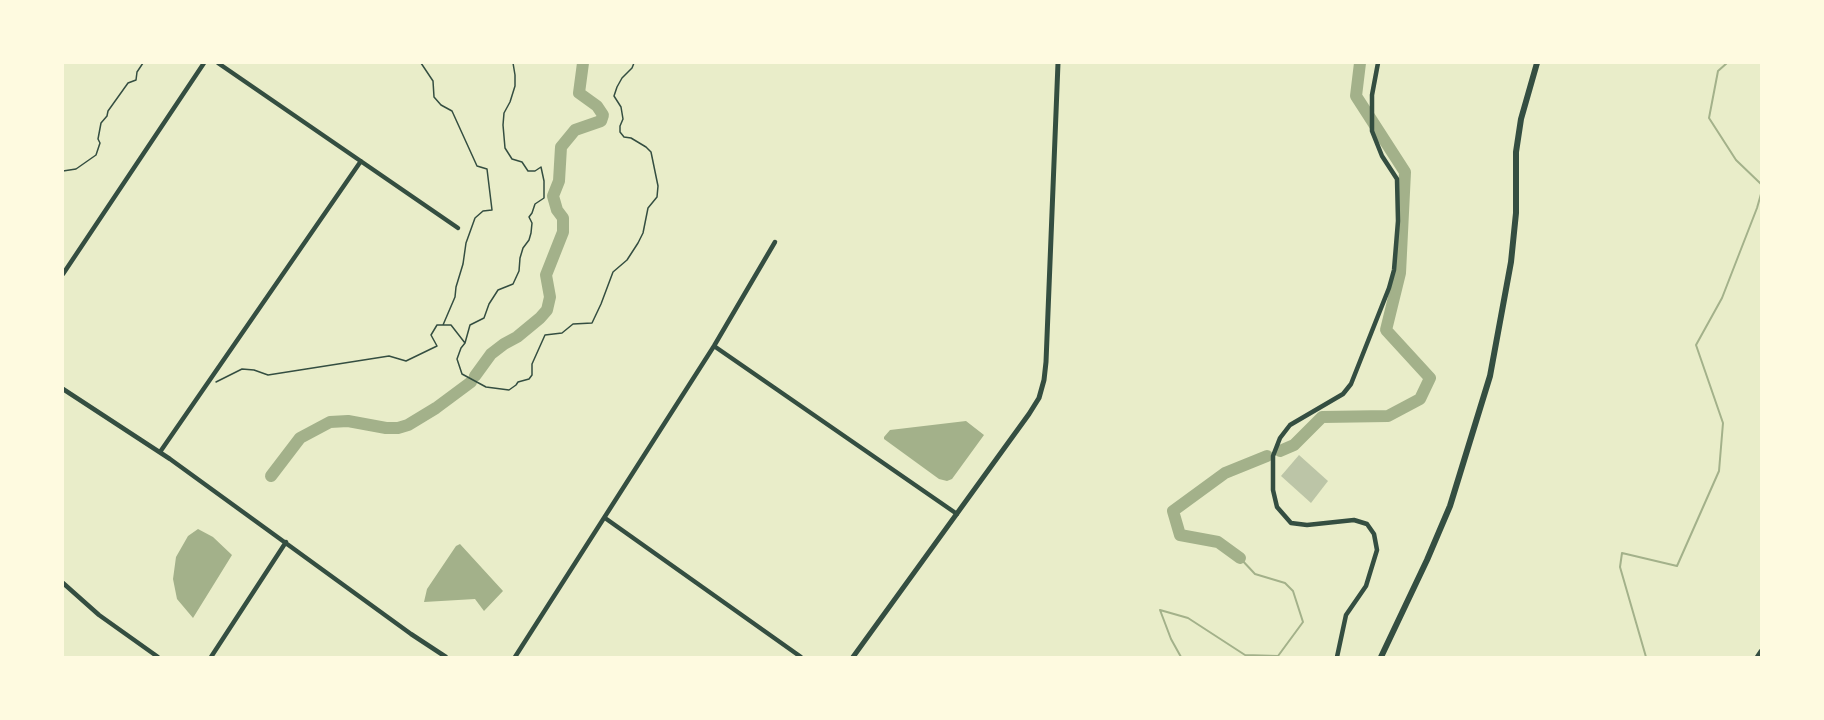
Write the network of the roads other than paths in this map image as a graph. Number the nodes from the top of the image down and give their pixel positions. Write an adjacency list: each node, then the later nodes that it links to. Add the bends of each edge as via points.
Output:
1 (204, 63): 9 (street)
2 (218, 63): 6 (street)
3 (1058, 63): 13 (street, via 1044,380 1029,414)
4 (1378, 63): 24 (street, via 1372,95 1372,131 1397,179 1394,270 1351,384 1344,394 1290,425 1273,456 1277,507 1291,523 1354,520 1367,524 1374,534 1377,550 1366,586 1346,615)
5 (1537, 63): 25 (main road, via 1516,152 1511,262 1490,376 1450,506)
6 (361, 161): 7 (street); 12 (street)
7 (458, 228)
8 (775, 242): 10 (street)
9 (63, 274)
10 (714, 346): 13 (street); 14 (street)
11 (63, 389): 12 (street)
12 (160, 452): 15 (street)
13 (957, 514): 23 (street)
14 (605, 518): 21 (street); 22 (street)
15 (286, 542): 19 (street); 20 (street)
16 (63, 583): 18 (street, via 99,615)
17 (1761, 651): 26 (street)
18 (158, 657)
19 (211, 657)
20 (446, 657)
21 (515, 657)
22 (801, 657)
23 (853, 657)
24 (1337, 657)
25 (1381, 657)
26 (1757, 657)

